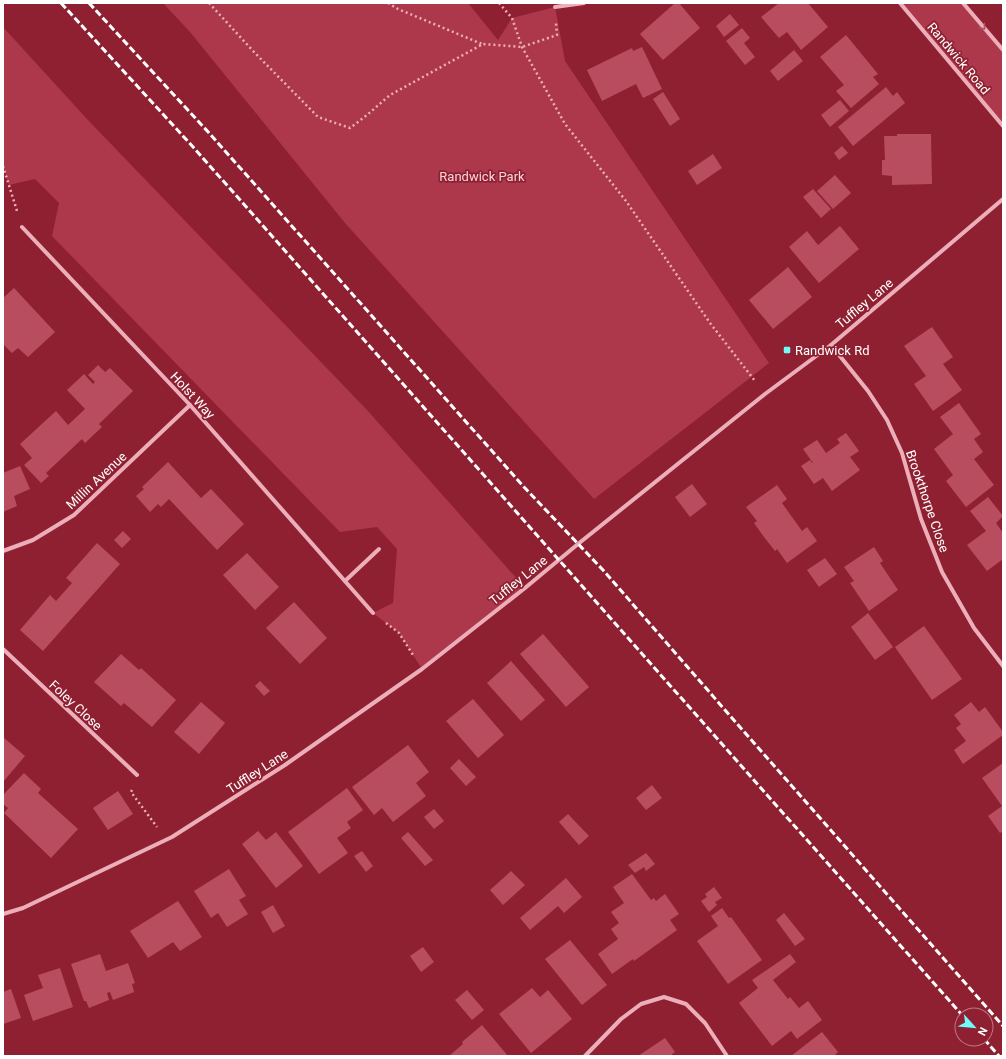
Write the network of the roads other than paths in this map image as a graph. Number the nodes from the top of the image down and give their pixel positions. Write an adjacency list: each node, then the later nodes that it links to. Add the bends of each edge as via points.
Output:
1 (584, 3): 4 (street)
2 (900, 3): 6 (street, Randwick Road)
3 (963, 3): 5 (street, one-way to 5)
4 (555, 7)
5 (1003, 50)
6 (1003, 126)
7 (1003, 199): 9 (street, Tuffley Lane)
8 (22, 227): 10 (street, Holst Way)
9 (831, 345): 16 (street, Brookthorpe Close, via 868,391 887,420 902,453 921,519 942,572 974,628); 18 (street, Tuffley Lane, via 765,394 422,669 285,766 166,840 23,908)
10 (190, 405): 12 (street, Millin Avenue, via 74,515 33,540); 13 (street, Holst Way)
11 (379, 549): 13 (street)
12 (3, 551)
13 (345, 580): 14 (street, Holst Way)
14 (374, 613)
15 (3, 649): 17 (street, Foley Close)
16 (1003, 666)
17 (137, 775)
18 (3, 914)
19 (585, 1056): 20 (street, via 621,1019 641,1004 664,997 686,1004 705,1022)
20 (727, 1056)

